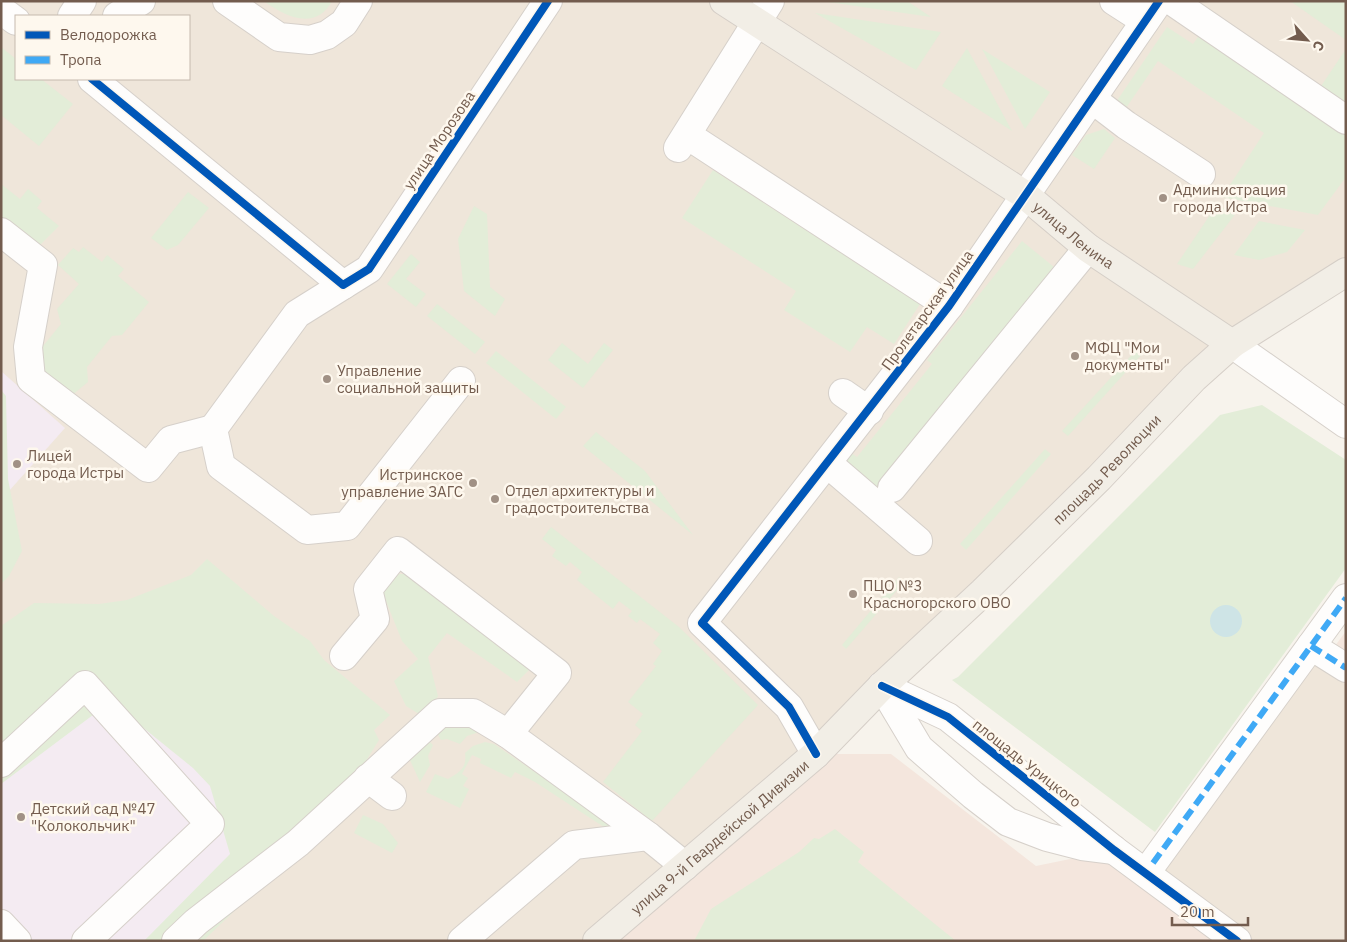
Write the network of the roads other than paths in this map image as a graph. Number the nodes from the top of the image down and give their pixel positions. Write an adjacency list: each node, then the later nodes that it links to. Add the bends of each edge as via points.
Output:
1 (82, 1): 12 (street)
2 (141, 1): 13 (street)
3 (227, 1): 4 (street, via 279,38 310,40 327,35 344,23)
4 (358, 1)
5 (548, 1): 23 (street, улица Морозова, via 369,269)
6 (724, 1): 11 (main road, улица Ленина)
7 (1114, 1): 10 (street)
8 (1172, 1): 17 (street)
9 (1, 10): 14 (street)
10 (1152, 11): 16 (street, Пролетарская улица)
11 (764, 12): 19 (main road, улица Ленина); 24 (street, via 683,141)
12 (73, 15)
13 (119, 15)
14 (15, 20)
15 (93, 80): 23 (street)
16 (1092, 99): 18 (street); 19 (street, Пролетарская улица)
17 (1346, 120)
18 (1201, 174)
19 (1025, 195): 21 (main road, улица Ленина); 24 (street, Пролетарская улица)
20 (1, 232): 30 (street, via 43,265 28,347 31,379 148,468 171,440)
21 (1088, 248): 25 (main road, улица Ленина); 32 (street)
22 (1346, 272): 25 (main road, площадь Революции)
23 (344, 285): 30 (street, улица Морозова, via 297,314)
24 (949, 306): 28 (street, Пролетарская улица)
25 (1232, 344): 29 (street, улица Ленина); 38 (main road, площадь Революции, via 1194,378 1099,478 983,592)
26 (462, 381): 30 (street, via 347,526 307,530 221,466)
27 (843, 393): 28 (street)
28 (869, 411): 31 (street, Пролетарская улица)
29 (1346, 424)
30 (212, 429)
31 (827, 463): 33 (street); 40 (street, Пролетарская улица, via 702,623 790,707)
32 (892, 488)
33 (918, 541)
34 (1346, 598): 35 (street)
35 (1311, 646): 37 (street); 47 (street)
36 (344, 656): 39 (street, via 375,619 368,589 398,551 557,673)
37 (1346, 668)
38 (882, 686): 40 (main road, улица 9-й Гвардейской Дивизии); 45 (street, площадь Урицкого, via 948,717); 45 (street, площадь Урицкого, via 920,748 1008,822 1047,838)
39 (508, 734): 42 (street, via 473,714 440,713); 44 (street)
40 (816, 754): 46 (main road, улица 9-й Гвардейской Дивизии)
41 (1, 763): 50 (street, via 84,685 210,824)
42 (368, 778): 43 (street); 51 (street, via 298,843)
43 (392, 796)
44 (648, 836): 46 (street); 52 (street, via 574,846)
45 (1114, 850): 47 (street, площадь Урицкого)
46 (685, 866): 53 (main road, улица 9-й Гвардейской Дивизии)
47 (1150, 868): 54 (street, площадь Урицкого)
48 (1, 924): 49 (street)
49 (17, 941)
50 (86, 941)
51 (176, 941)
52 (462, 941)
53 (597, 941)
54 (1238, 941)

